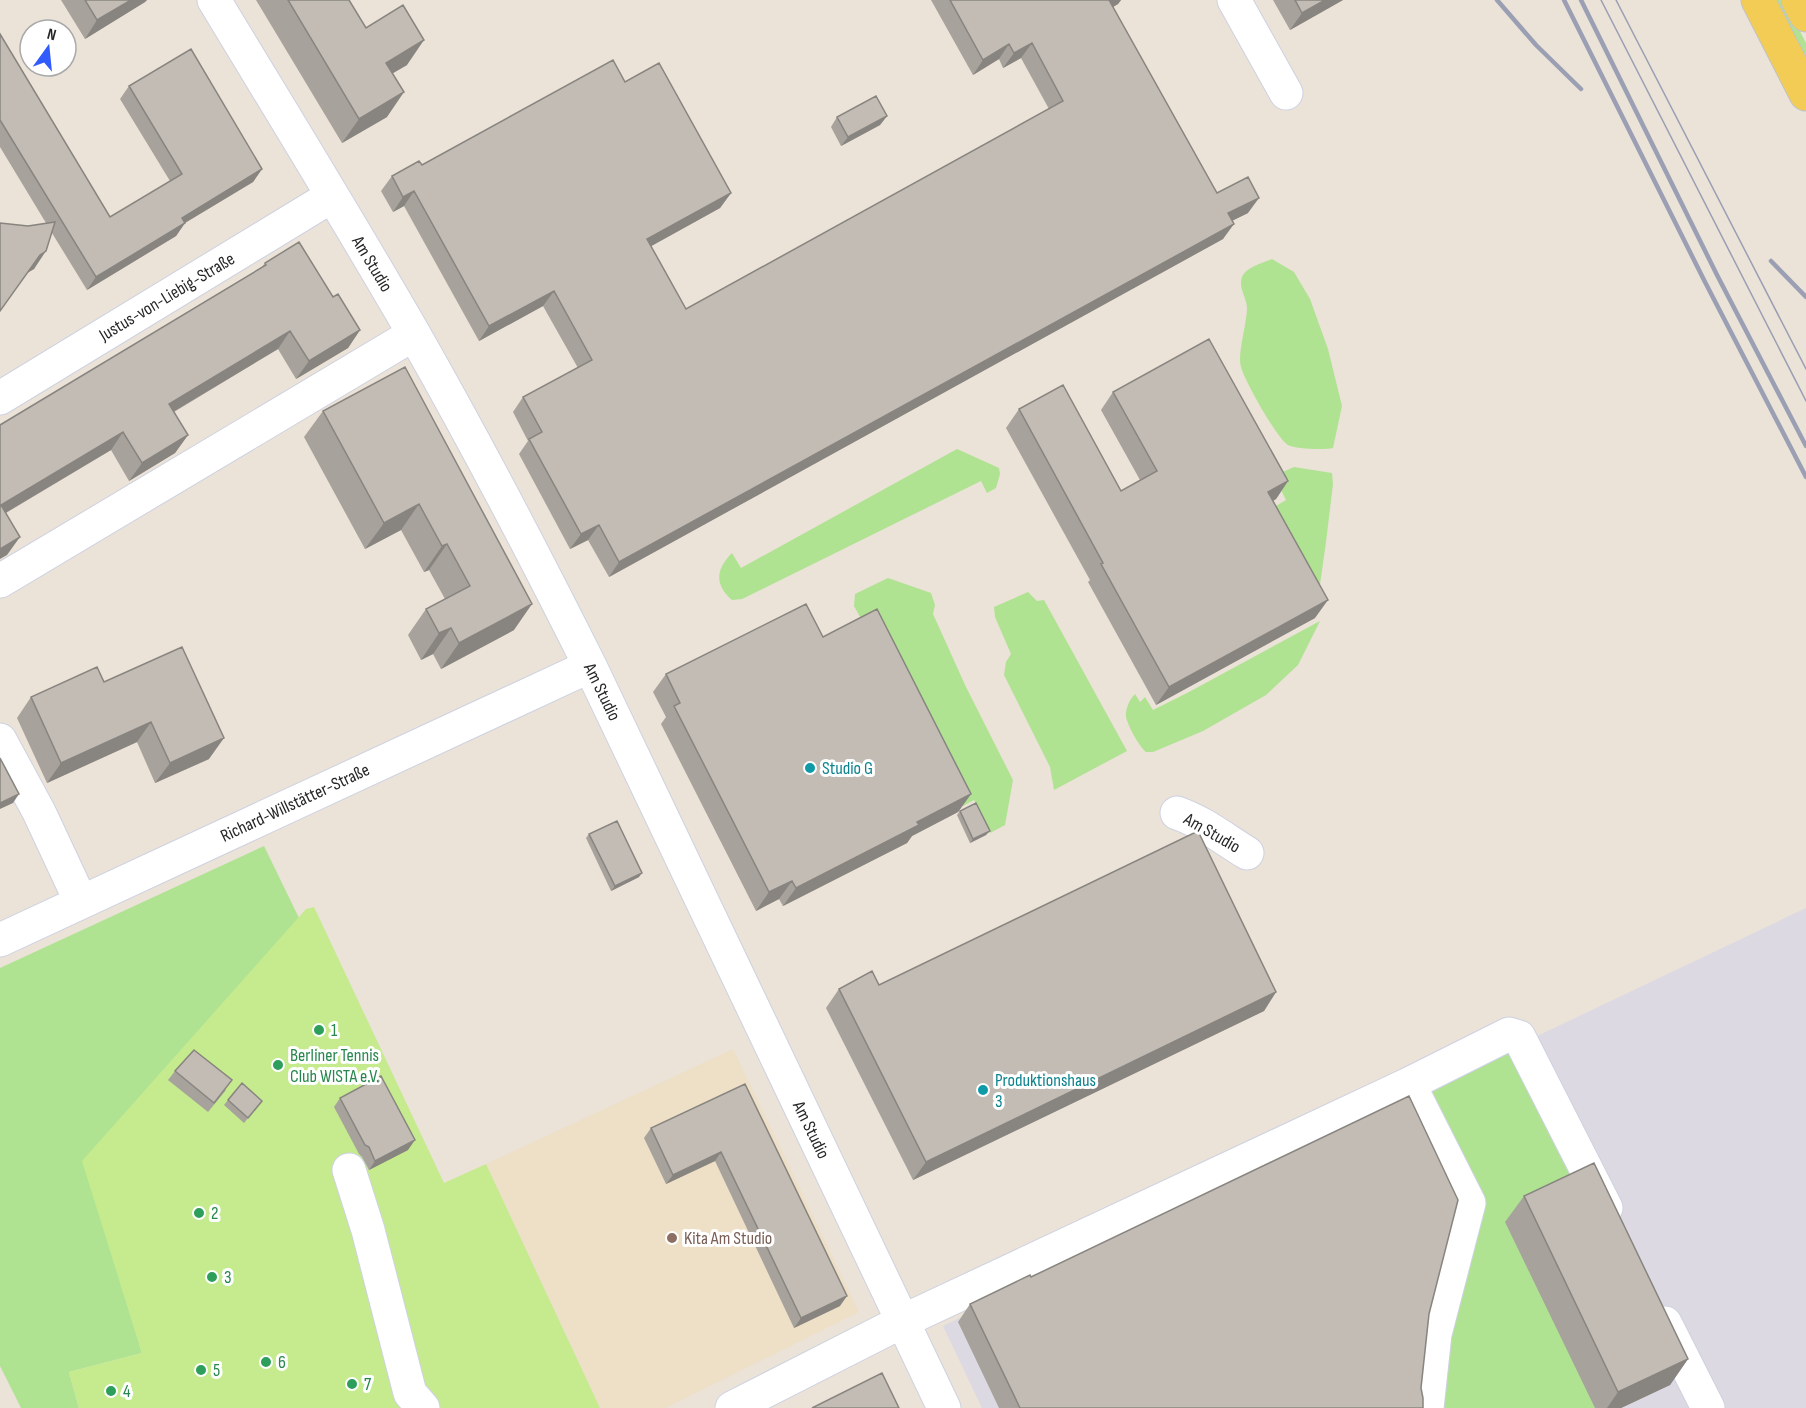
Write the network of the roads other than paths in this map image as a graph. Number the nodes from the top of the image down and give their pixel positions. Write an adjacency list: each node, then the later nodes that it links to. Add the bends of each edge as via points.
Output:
1 (214, 0): 8 (street, Am Studio)
2 (1234, 0): 6 (street)
3 (1758, 0): 7 (main road)
4 (1798, 0): 5 (main road)
5 (1806, 15)
6 (1286, 93)
7 (1806, 94)
8 (332, 196): 9 (street, Am Studio); 10 (street, Justus-von-Liebig-Straße)
9 (414, 334): 11 (street); 12 (street, Am Studio, via 536,557)
10 (0, 398)
11 (0, 581)
12 (590, 666): 16 (street, Richard-Willstätter-Straße); 22 (street, Am Studio)
13 (0, 740): 16 (street)
14 (1177, 813): 15 (street, Am Studio)
15 (1247, 853)
16 (81, 902): 17 (street, Richard-Willstätter-Straße)
17 (0, 940)
18 (1409, 1083): 20 (street, via 1509,1034 1519,1036); 22 (street); 26 (street, via 1469,1203 1435,1334)
19 (349, 1170): 23 (street, via 410,1393)
20 (1622, 1238)
21 (1654, 1302): 27 (street)
22 (903, 1321): 24 (street); 25 (street, Am Studio)
23 (423, 1408)
24 (732, 1408)
25 (944, 1408)
26 (1428, 1408)
27 (1708, 1408)

